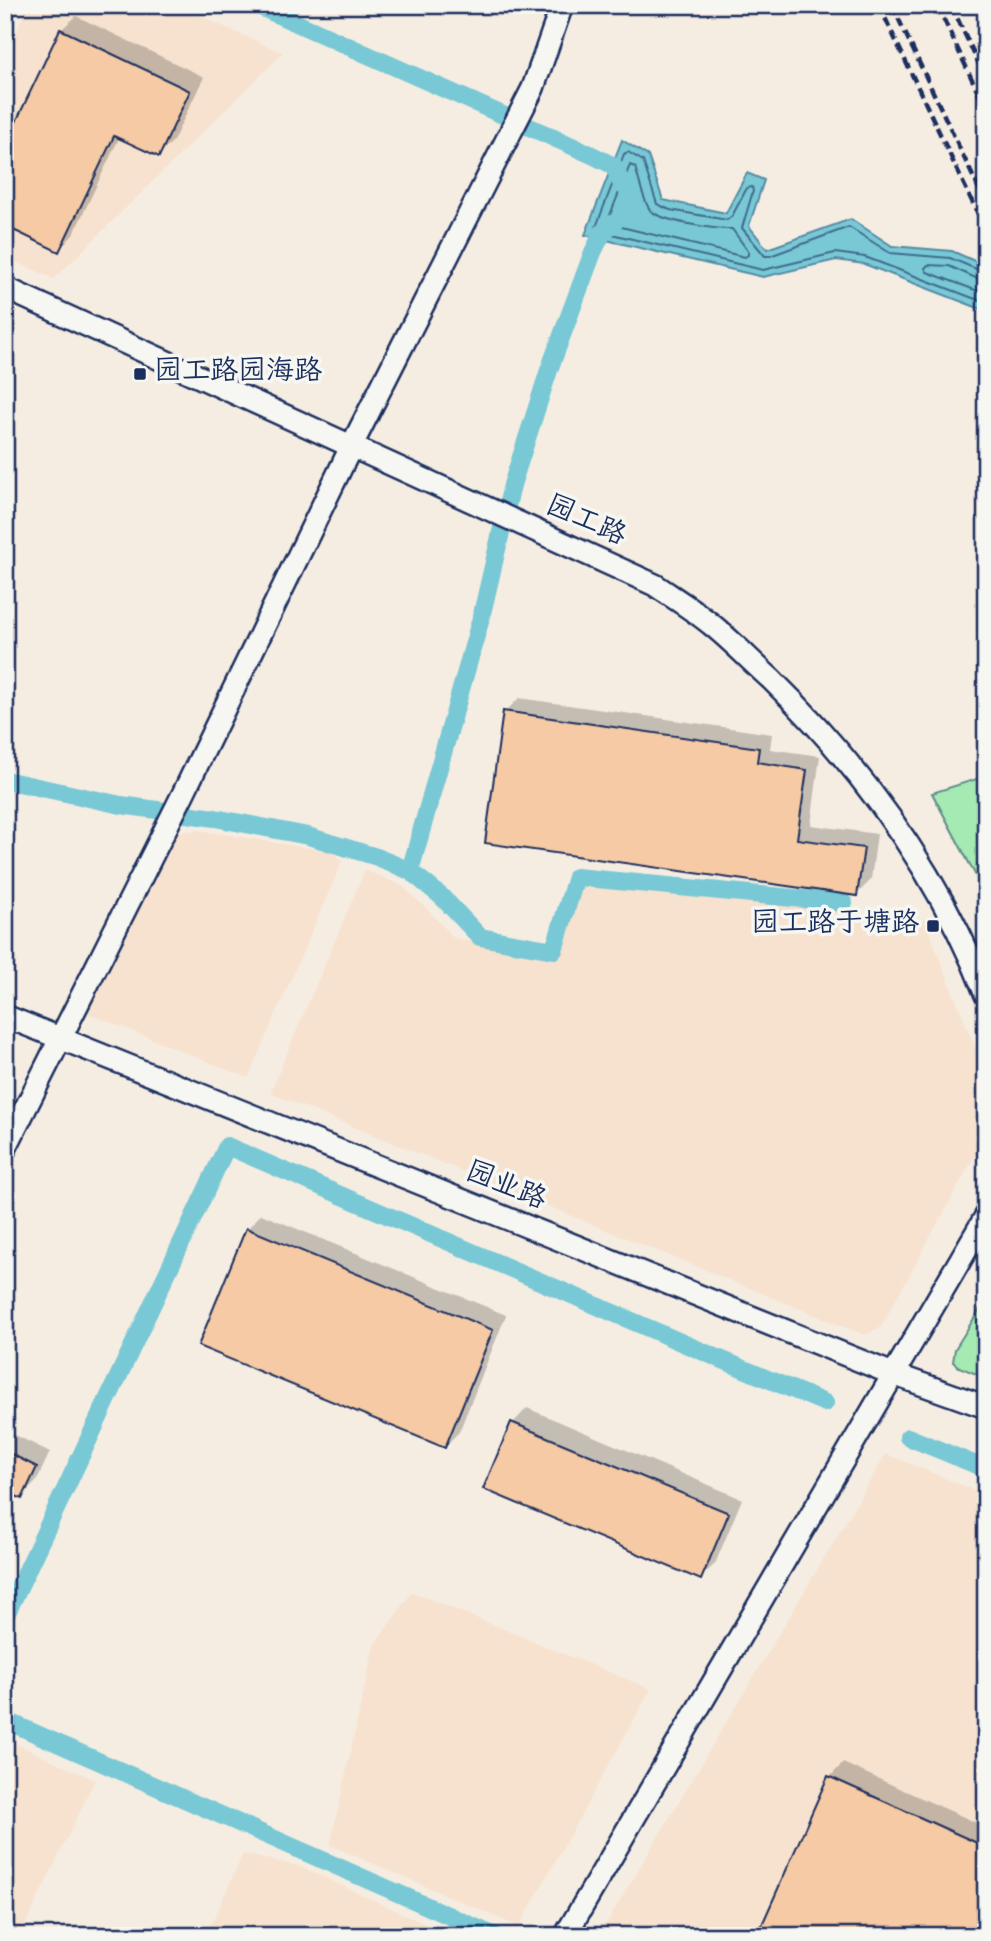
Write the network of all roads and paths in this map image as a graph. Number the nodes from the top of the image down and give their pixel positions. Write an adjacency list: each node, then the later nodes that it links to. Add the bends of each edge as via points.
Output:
1 (562, 5): 3 (street, via 533,88)
2 (5, 288): 3 (street, 园工路)
3 (352, 445): 4 (street, 园工路, via 655,585 712,625 804,712 889,814 955,926); 6 (street)
4 (986, 995)
5 (5, 1016): 6 (street, 园业路)
6 (60, 1038): 7 (street); 9 (street, 园业路)
7 (5, 1149)
8 (986, 1216): 9 (street)
9 (893, 1374): 10 (street, 园业路); 11 (street)
10 (986, 1407)
11 (565, 1936)

